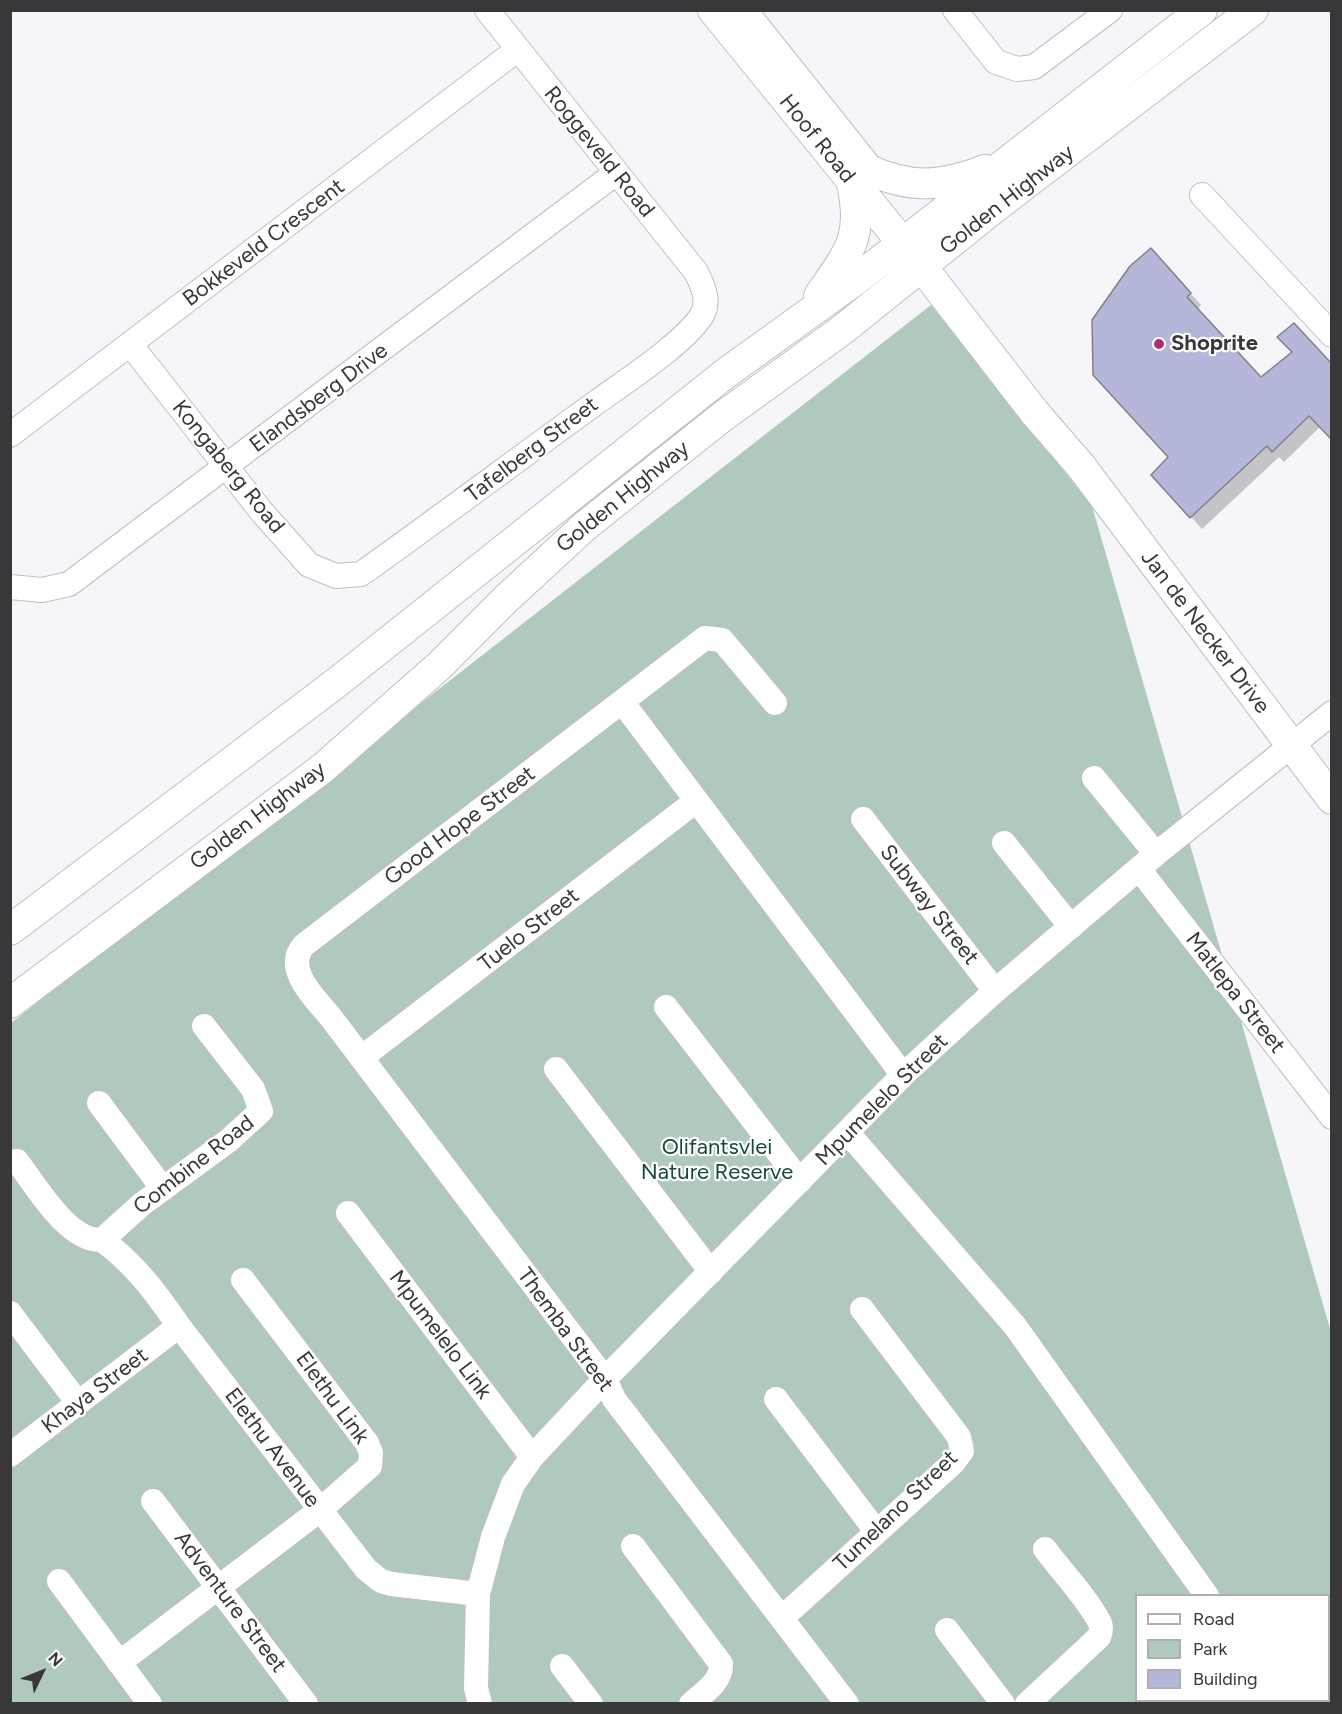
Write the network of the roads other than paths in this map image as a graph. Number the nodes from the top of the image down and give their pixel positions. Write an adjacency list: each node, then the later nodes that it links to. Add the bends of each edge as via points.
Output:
1 (487, 10): 8 (street, Roggeveld Road)
2 (713, 10): 11 (main road, Hoof Road)
3 (741, 10): 11 (main road, Hoof Road)
4 (955, 10): 5 (street, via 996,62 1021,69 1034,67)
5 (1110, 10)
6 (1202, 10): 9 (main road, Golden Highway)
7 (1253, 10): 14 (main road, Golden Highway)
8 (517, 50): 10 (street, Roggeveld Road); 18 (street, Bokkeveld Crescent)
9 (1005, 162): 11 (main road, via 970,176 934,183 902,183); 13 (main road, Golden Highway)
10 (616, 173): 15 (street, Roggeveld Road, via 696,272); 20 (street, Elandsberg Drive)
11 (859, 174): 13 (main road, Hoof Road); 16 (main road, via 856,233 849,254)
12 (1202, 195): 17 (street)
13 (911, 237): 14 (main road, Hoof Road); 16 (main road, Golden Highway)
14 (930, 261): 26 (main road, Jan de Necker Drive, via 1042,396 1080,465); 37 (main road, Golden Highway, via 585,526 439,666 323,768)
15 (705, 297): 21 (street, Tafelberg Street, via 704,312 694,326 654,360 361,574)
16 (807, 313): 34 (main road, Golden Highway, via 340,680)
17 (1332, 336)
18 (130, 344): 19 (street, Bokkeveld Crescent); 20 (street, Kongaberg Road)
19 (10, 435)
20 (228, 467): 21 (street, Kongaberg Road, via 309,566); 22 (street, Elandsberg Drive, via 189,491 69,584 42,590)
21 (336, 576)
22 (11, 589)
23 (623, 703): 24 (street, Good Hope Street, via 703,639 712,637 722,640); 29 (street); 35 (street, Good Hope Street)
24 (775, 703)
25 (1332, 713): 26 (street, Mpumelelo Street)
26 (1292, 746): 28 (main road, Jan de Necker Drive); 32 (street, Mpumelelo Street)
27 (1094, 778): 32 (street, Matlepa Street)
28 (1332, 798)
29 (696, 801): 40 (street, Tuelo Street); 42 (street)
30 (863, 819): 36 (street, Subway Street)
31 (1004, 843): 33 (street)
32 (1147, 861): 33 (street, Mpumelelo Street); 44 (street, Matlepa Street)
33 (1071, 927): 36 (street, Mpumelelo Street)
34 (10, 930)
35 (299, 951): 40 (street, Themba Street, via 299,975)
36 (995, 991): 42 (street, Mpumelelo Street)
37 (10, 1003)
38 (666, 1007): 47 (street)
39 (204, 1026): 48 (street, Combine Road, via 253,1089 261,1111)
40 (361, 1058): 56 (street, Themba Street)
41 (556, 1069): 51 (street)
42 (903, 1075): 45 (street, Mpumelelo Street)
43 (99, 1103): 48 (street)
44 (1332, 1117)
45 (848, 1133): 47 (street, Mpumelelo Street); 69 (street, via 1015,1326)
46 (17, 1161): 50 (street, via 70,1227 87,1239)
47 (800, 1181): 51 (street, Mpumelelo Street)
48 (163, 1189): 50 (street, Combine Road)
49 (348, 1213): 60 (street, Mpumelelo Link)
50 (102, 1240): 55 (street, Elethu Avenue, via 140,1273)
51 (711, 1272): 56 (street, Mpumelelo Street)
52 (243, 1280): 62 (street, Elethu Link, via 370,1449 369,1468)
53 (862, 1309): 63 (street, Tumelano Street, via 963,1446 954,1462)
54 (10, 1313): 58 (street)
55 (179, 1326): 58 (street, Khaya Street); 62 (street, Elethu Avenue)
56 (605, 1379): 60 (street, Mpumelelo Street); 70 (street, Themba Street, via 614,1399)
57 (776, 1399): 63 (street)
58 (78, 1403): 59 (street, Khaya Street)
59 (10, 1455)
60 (532, 1457): 68 (street, Mpumelelo Street, via 513,1484)
61 (153, 1501): 67 (street, Adventure Street)
62 (320, 1510): 67 (street, Elethu Link); 68 (street, Elethu Avenue, via 357,1560 381,1581)
63 (876, 1531): 70 (street, Tumelano Street)
64 (633, 1546): 78 (street, via 721,1664 715,1682)
65 (1045, 1549): 81 (street, via 1101,1631)
66 (58, 1581): 72 (street)
67 (218, 1587): 72 (street, Elethu Link); 75 (street, Adventure Street)
68 (478, 1594): 76 (street, Mpumelelo Street, via 476,1688)
69 (1206, 1594)
70 (783, 1617): 79 (street, Themba Street)
71 (946, 1630): 80 (street)
72 (119, 1663): 74 (street)
73 (562, 1666): 77 (street)
74 (150, 1704)
75 (306, 1704)
76 (480, 1704)
77 (591, 1704)
78 (691, 1704)
79 (847, 1704)
80 (1003, 1704)
81 (1027, 1704)

